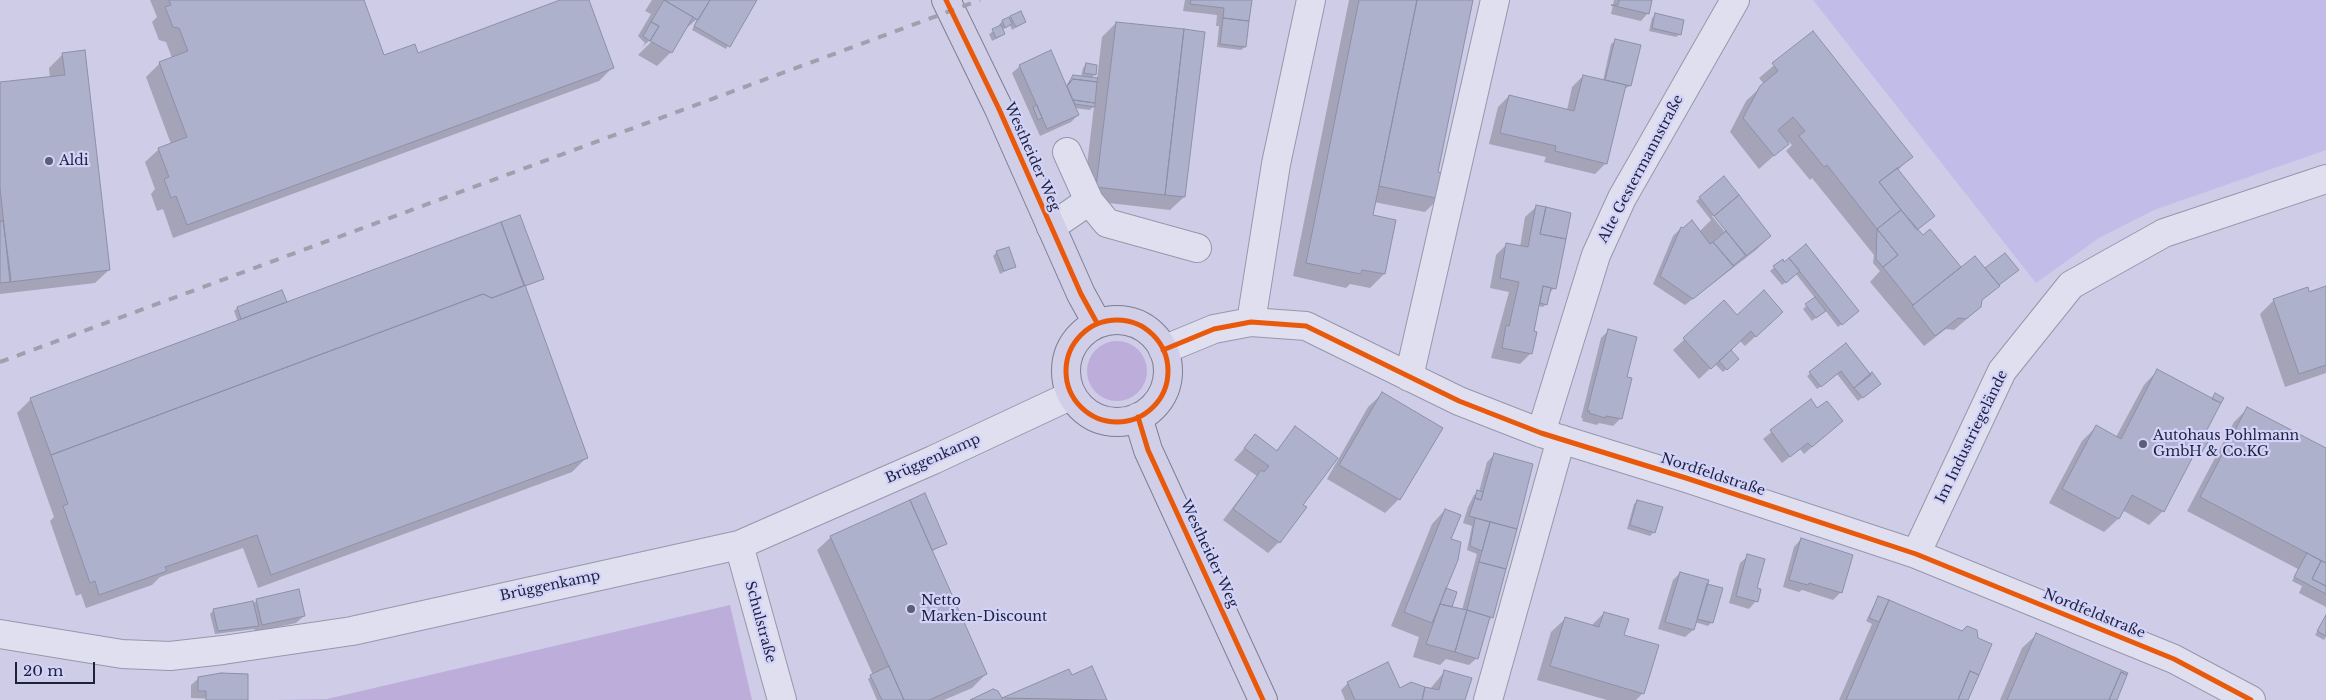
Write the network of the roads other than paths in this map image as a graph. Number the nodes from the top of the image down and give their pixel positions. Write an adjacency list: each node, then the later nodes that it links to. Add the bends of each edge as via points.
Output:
1 (946, 0): 8 (main road, Westheider Weg, via 999,110)
2 (1311, 0): 10 (street, via 1276,164)
3 (1495, 0): 13 (street)
4 (1735, 0): 16 (street, Alte Gestermannstraße, via 1622,198 1596,255)
5 (1067, 152): 7 (street)
6 (2326, 179): 18 (street, Im Industriegelände, via 2164,233 2071,285 2002,371)
7 (1089, 201): 8 (street); 9 (street, via 1107,223)
8 (1050, 228): 11 (main road, Westheider Weg)
9 (1197, 248)
10 (1251, 322): 12 (street, Nordfeldstraße, via 1214,329); 13 (street, Nordfeldstraße, via 1306,326)
11 (1097, 324): 12 (main road, via 1112,320 1135,324 1155,337); 14 (main road, via 1082,333 1066,362 1066,379)
12 (1163, 350): 15 (main road, via 1167,363 1164,389 1158,400)
13 (1409, 377): 16 (street, Nordfeldstraße, via 1459,402)
14 (1072, 395): 15 (main road, via 1093,416 1108,421); 17 (street, Brüggenkamp, via 934,460)
15 (1138, 417): 21 (main road, Westheider Weg, via 1148,450)
16 (1551, 436): 18 (street, Nordfeldstraße); 22 (street, Alte Gestermannstraße)
17 (739, 545): 19 (street, Brüggenkamp, via 352,631 223,650 170,656 122,654); 20 (street, Schulstraße)
18 (1916, 554): 23 (street, Nordfeldstraße, via 2174,659)
19 (0, 634)
20 (782, 700)
21 (1264, 700)
22 (1488, 700)
23 (2251, 700)

